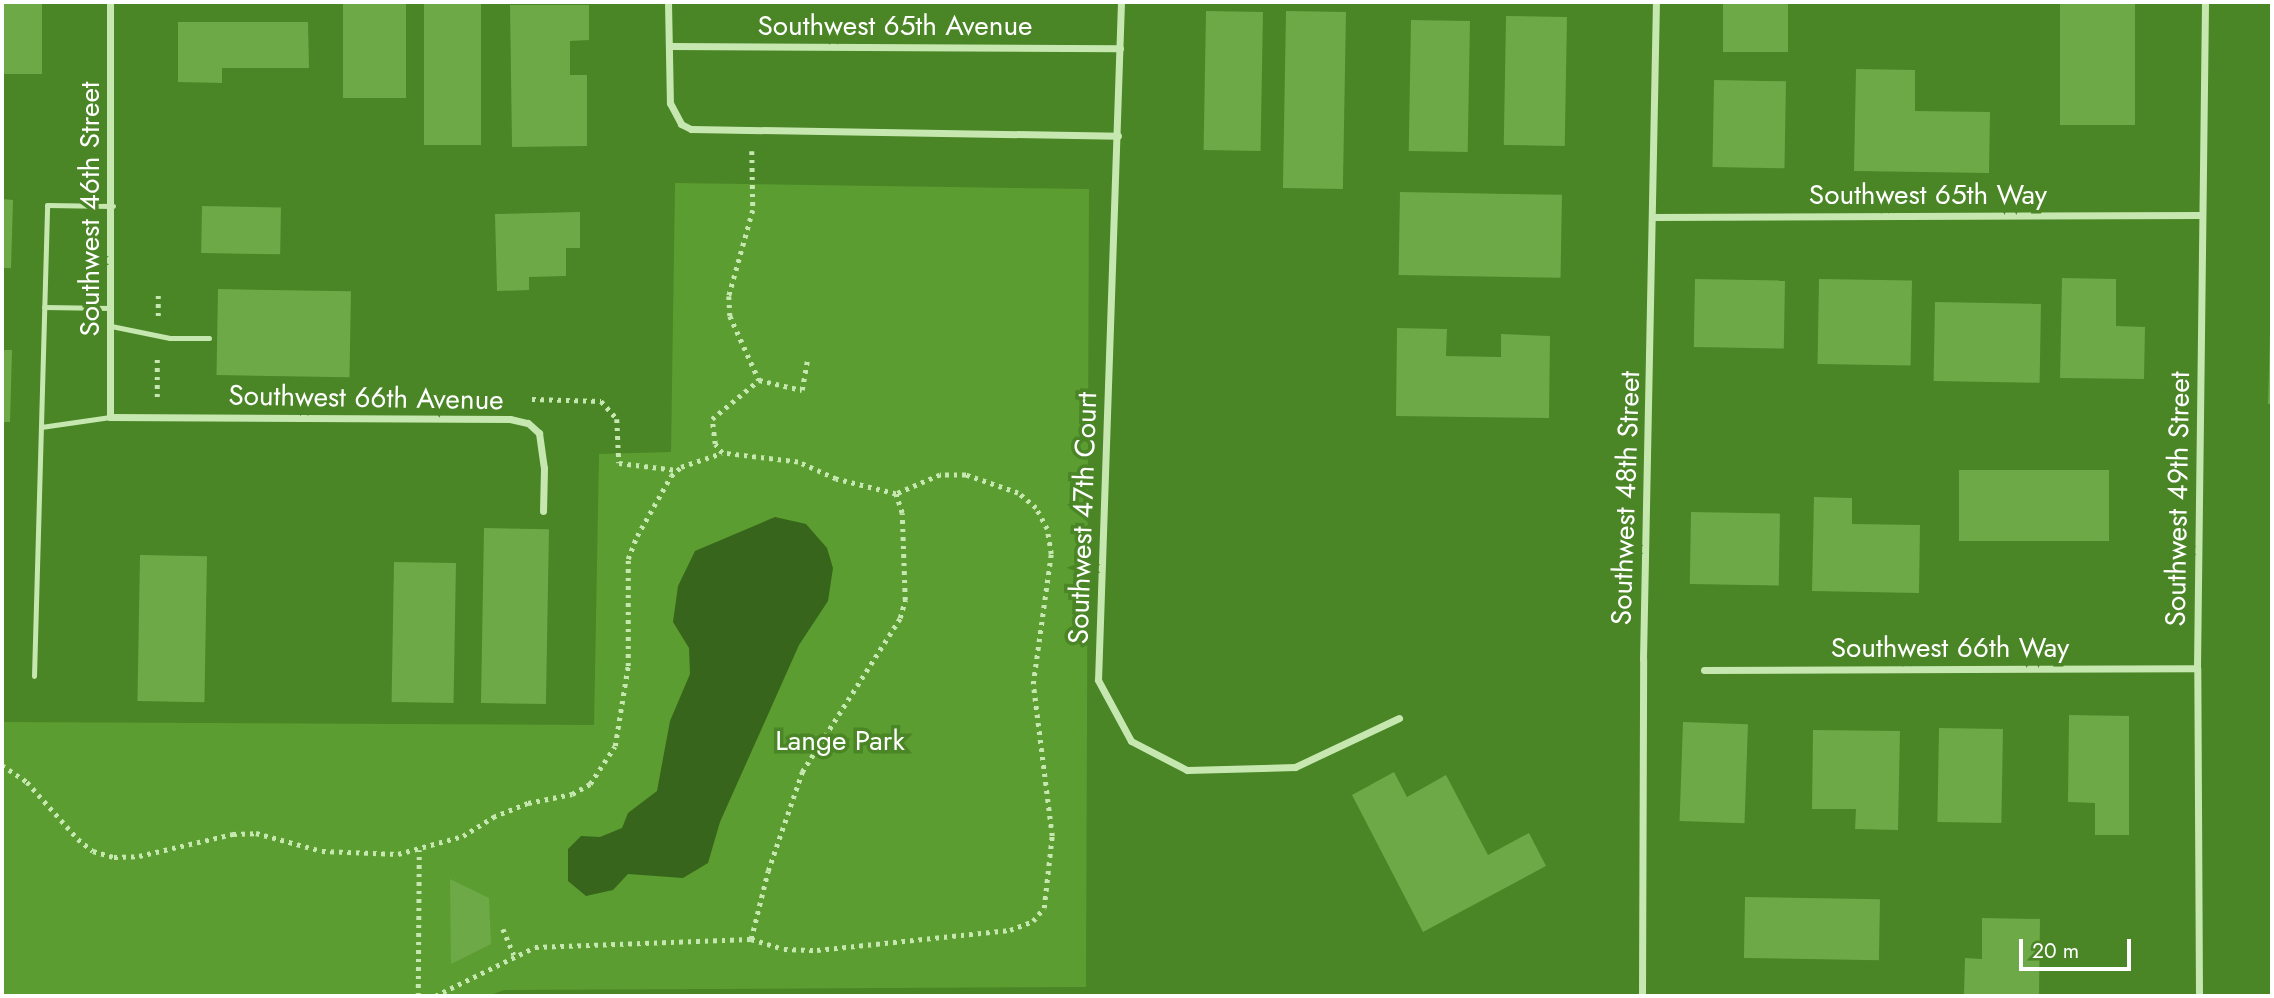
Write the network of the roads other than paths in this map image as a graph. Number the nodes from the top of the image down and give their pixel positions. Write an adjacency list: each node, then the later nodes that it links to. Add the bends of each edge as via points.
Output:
1 (110, 2): 9 (street, Southwest 46th Street)
2 (668, 2): 6 (street)
3 (1121, 2): 7 (street, Southwest 47th Court)
4 (1656, 2): 11 (street, Southwest 48th Street)
5 (2205, 2): 10 (street, Southwest 49th Street)
6 (669, 46): 7 (street, Southwest 65th Avenue); 8 (street, via 670,103 681,124 691,129)
7 (1120, 48): 8 (street, Southwest 47th Court)
8 (1118, 136): 22 (street, Southwest 47th Court, via 1098,680 1131,741 1187,770 1294,767)
9 (113, 206): 12 (lane, via 47,205); 13 (street, Southwest 46th Street)
10 (2202, 215): 11 (street, Southwest 65th Way); 19 (street, Southwest 49th Street)
11 (1654, 217): 23 (street, Southwest 48th Street, via 1643,659)
12 (44, 307): 13 (lane); 17 (lane)
13 (111, 308): 14 (street, Southwest 46th Street)
14 (111, 326): 15 (lane, via 170,338); 16 (street, Southwest 46th Street)
15 (209, 338)
16 (110, 417): 17 (lane); 18 (street, Southwest 66th Avenue, via 519,421 539,433)
17 (41, 427): 21 (lane)
18 (543, 511)
19 (2197, 668): 20 (street, Southwest 66th Way); 24 (street, Southwest 49th Street)
20 (1704, 670)
21 (34, 676)
22 (1399, 718)
23 (1642, 996)
24 (2199, 996)

